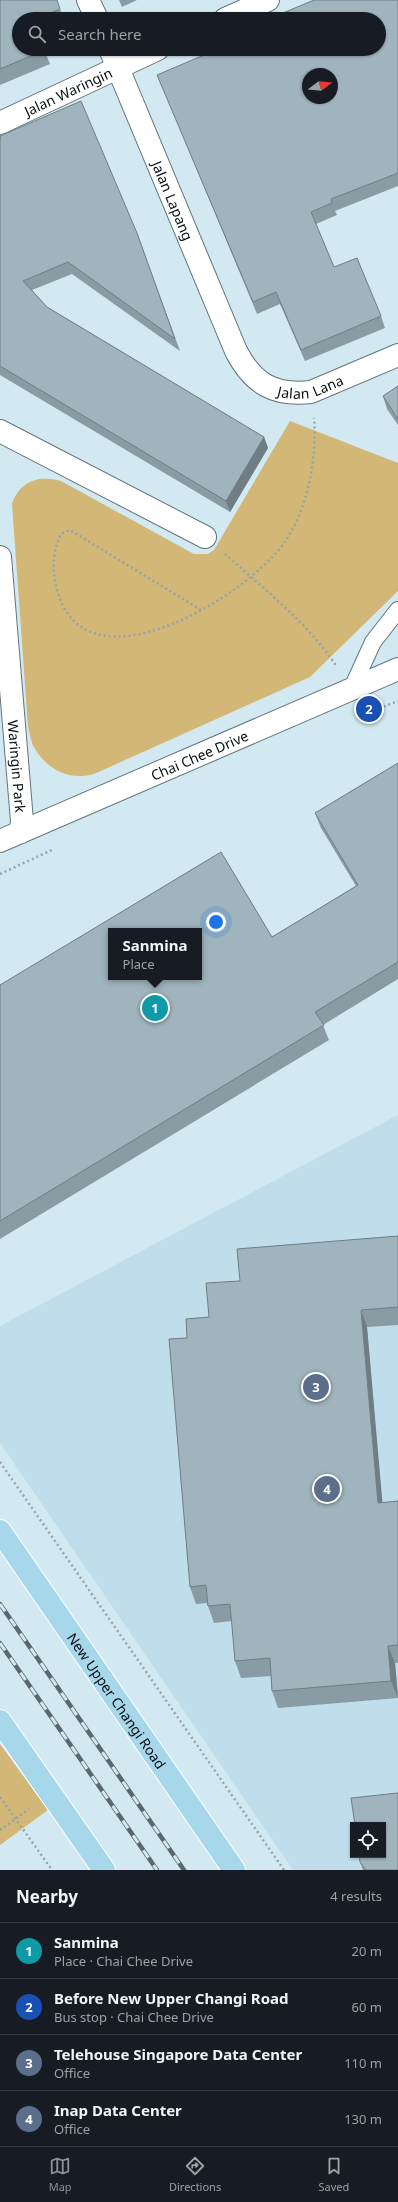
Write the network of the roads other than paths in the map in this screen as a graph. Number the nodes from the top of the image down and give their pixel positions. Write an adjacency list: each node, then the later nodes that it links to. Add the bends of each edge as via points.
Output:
1 (88, 0): 3 (street)
2 (268, 0): 4 (street)
3 (94, 12)
4 (241, 12)
5 (114, 58): 6 (street, Jalan Waringin); 7 (street, Jalan Lapang)
6 (0, 123)
7 (236, 351): 8 (street, Jalan Lana, via 247,370 267,387 286,393 311,392)
8 (398, 355)
9 (0, 431): 10 (street)
10 (205, 537)
11 (0, 557): 15 (street, Waringin Park, via 22,821)
12 (398, 610): 14 (lane, via 373,642)
13 (398, 669): 14 (street, Chai Chee Drive)
14 (352, 688): 15 (street, Chai Chee Drive)
15 (20, 832): 16 (street, Chai Chee Drive)
16 (0, 841)
17 (0, 1531): 20 (main road, New Upper Changi Road)
18 (0, 1721): 19 (main road)
19 (104, 1870)
20 (234, 1870)

